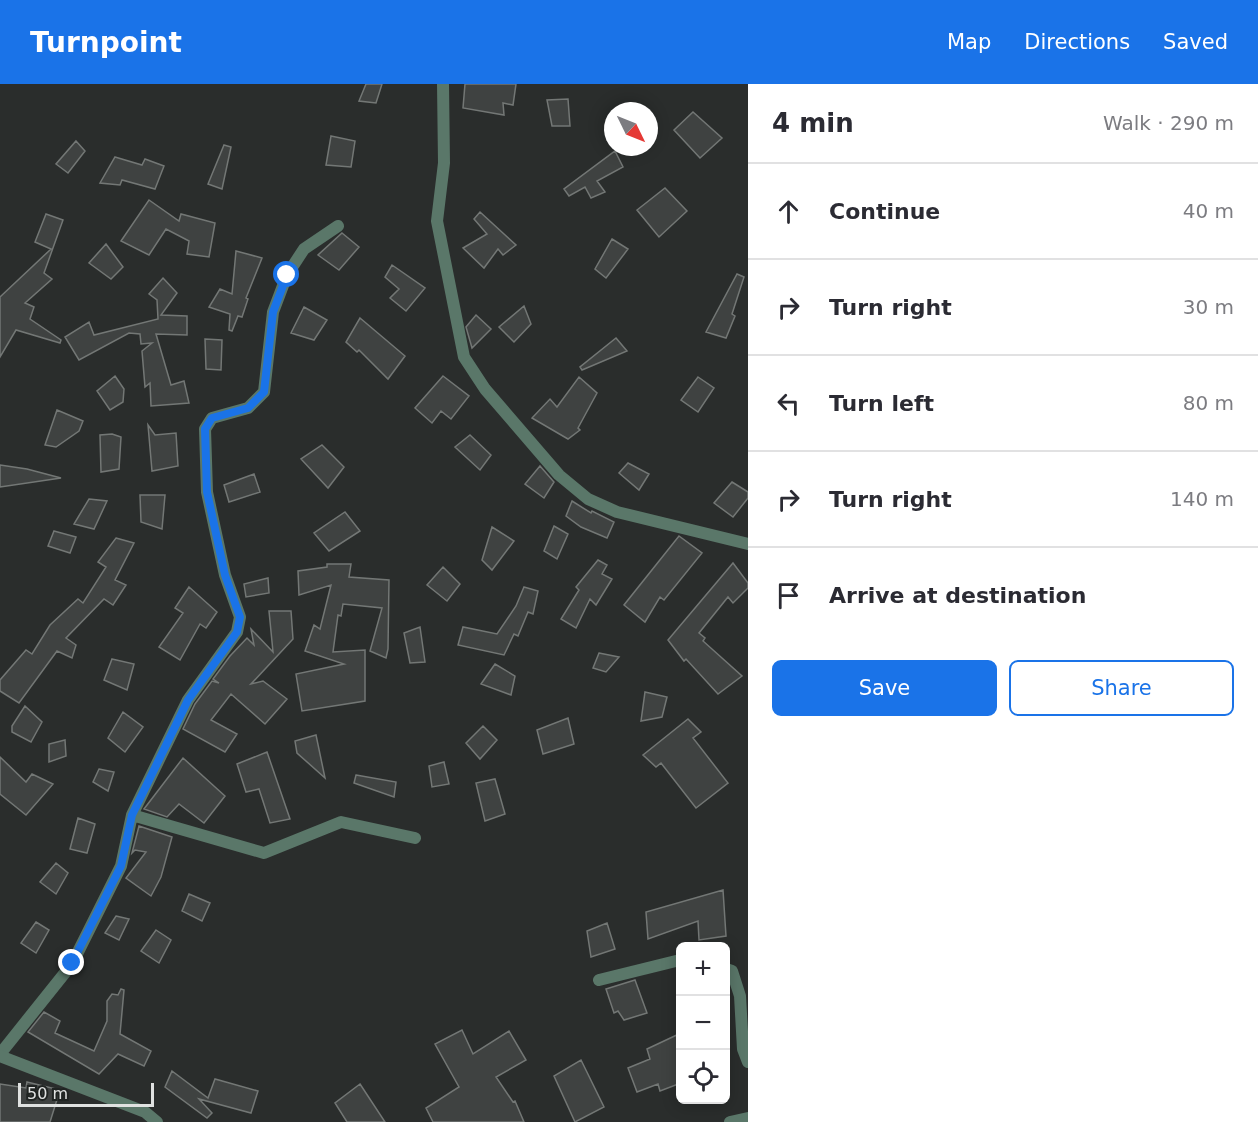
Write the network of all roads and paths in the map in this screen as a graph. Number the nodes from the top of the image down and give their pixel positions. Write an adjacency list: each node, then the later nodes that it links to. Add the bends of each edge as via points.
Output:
1 (443, 84): 3 (street, via 444,163 437,221 464,357 485,389 559,475 588,499 617,512)
2 (338, 226): 4 (street, via 304,249 287,275 273,312 264,392 248,408 212,418 205,429 207,492 225,575 240,617 237,632 188,700)
3 (748, 544)
4 (132, 815): 5 (street, via 264,853 341,822); 9 (street, via 121,866 72,963)
5 (415, 838)
6 (676, 961): 8 (street)
7 (730, 970): 10 (street, via 740,996 743,1049)
8 (599, 980)
9 (0, 1055): 12 (street, via 146,1112)
10 (748, 1062)
11 (748, 1118): 13 (street)
12 (157, 1122)
13 (730, 1122)

